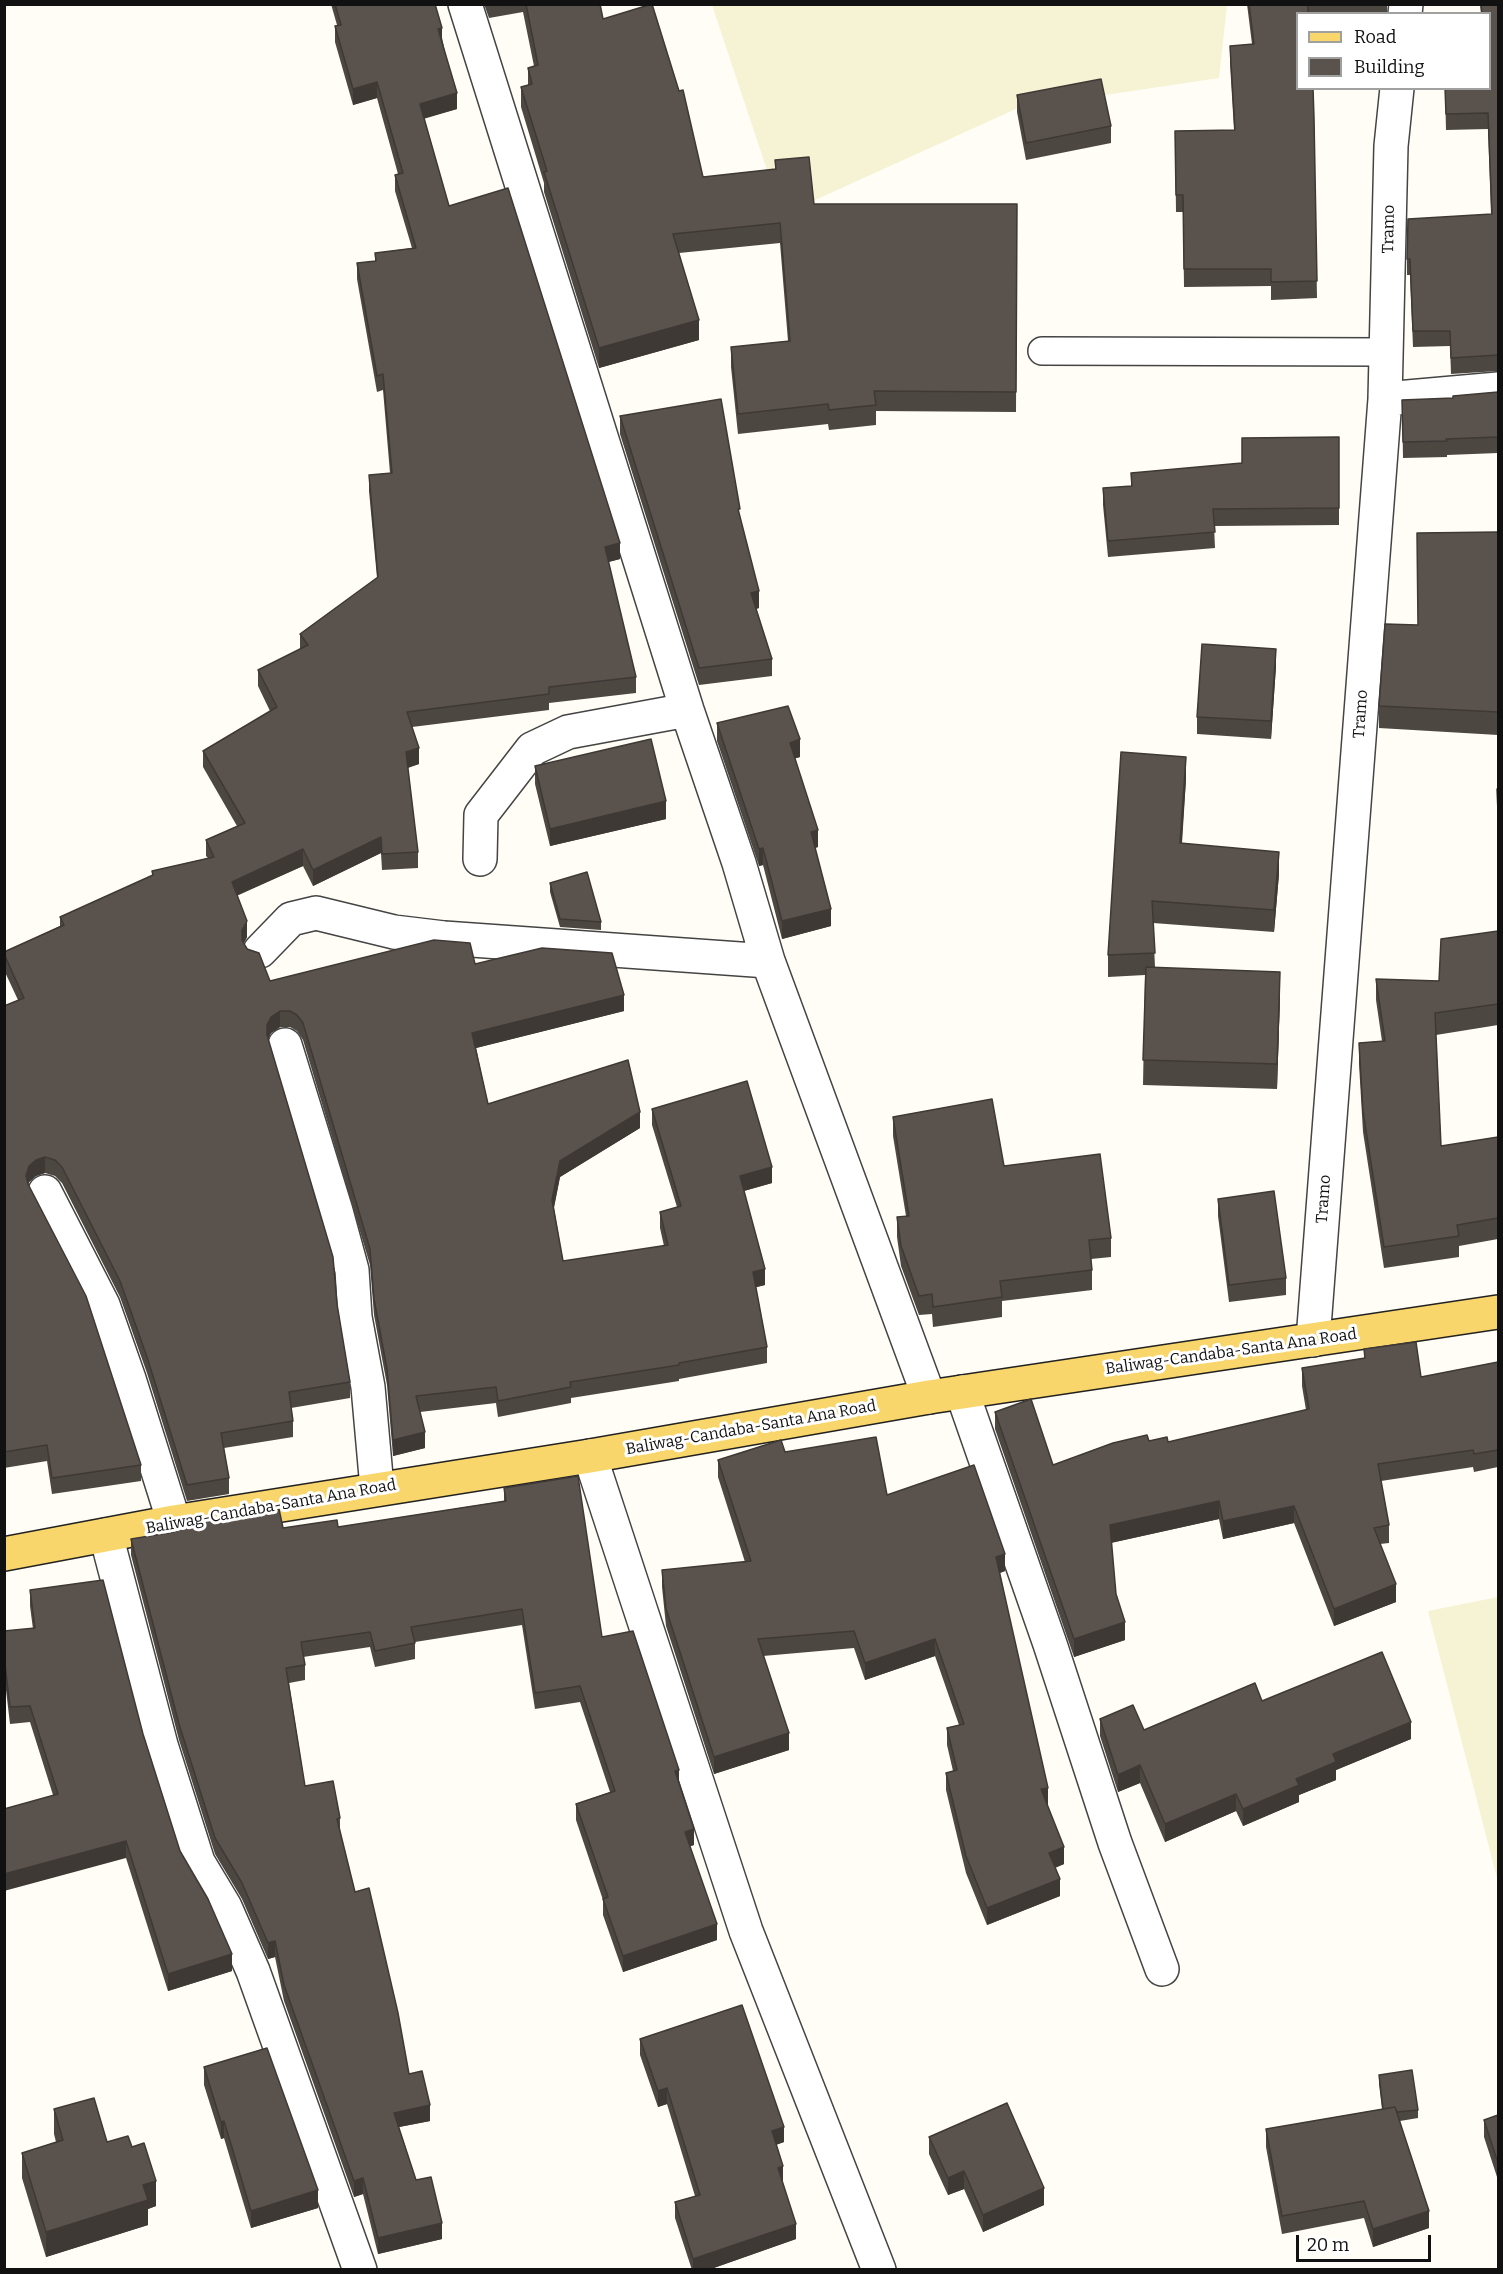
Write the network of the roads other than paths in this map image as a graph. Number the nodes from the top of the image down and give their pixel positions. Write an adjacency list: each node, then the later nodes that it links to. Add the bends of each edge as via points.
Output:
1 (465, 4): 7 (street)
2 (1397, 90): 4 (street, Tramo, via 1391,146)
3 (1042, 351): 4 (lane)
4 (1386, 352): 6 (street, Tramo)
5 (1498, 389): 6 (street)
6 (1385, 399): 14 (street, Tramo)
7 (687, 710): 8 (street, via 568,732 532,749 481,815); 10 (street)
8 (480, 860)
9 (260, 951): 10 (street, via 291,919 316,914 394,932 444,938)
10 (768, 961): 16 (street)
11 (285, 1045): 18 (street, via 352,1270)
12 (45, 1192): 19 (street, via 103,1305)
13 (1498, 1312): 14 (main road, Baliwag-Candaba-Santa Ana Road)
14 (1313, 1340): 15 (main road, Baliwag-Candaba-Santa Ana Road)
15 (962, 1392): 16 (main road, Baliwag-Candaba-Santa Ana Road); 22 (street, via 1115,1843)
16 (929, 1397): 17 (main road, Baliwag-Candaba-Santa Ana Road)
17 (590, 1456): 18 (main road, Baliwag-Candaba-Santa Ana Road); 24 (street, via 746,1931)
18 (377, 1488): 19 (main road, Baliwag-Candaba-Santa Ana Road)
19 (174, 1522): 20 (main road, Baliwag-Candaba-Santa Ana Road)
20 (106, 1535): 21 (main road, Baliwag-Candaba-Santa Ana Road); 23 (street, via 161,1745 198,1862 225,1907 253,1971)
21 (4, 1554)
22 (1162, 1969)
23 (360, 2270)
24 (879, 2270)

